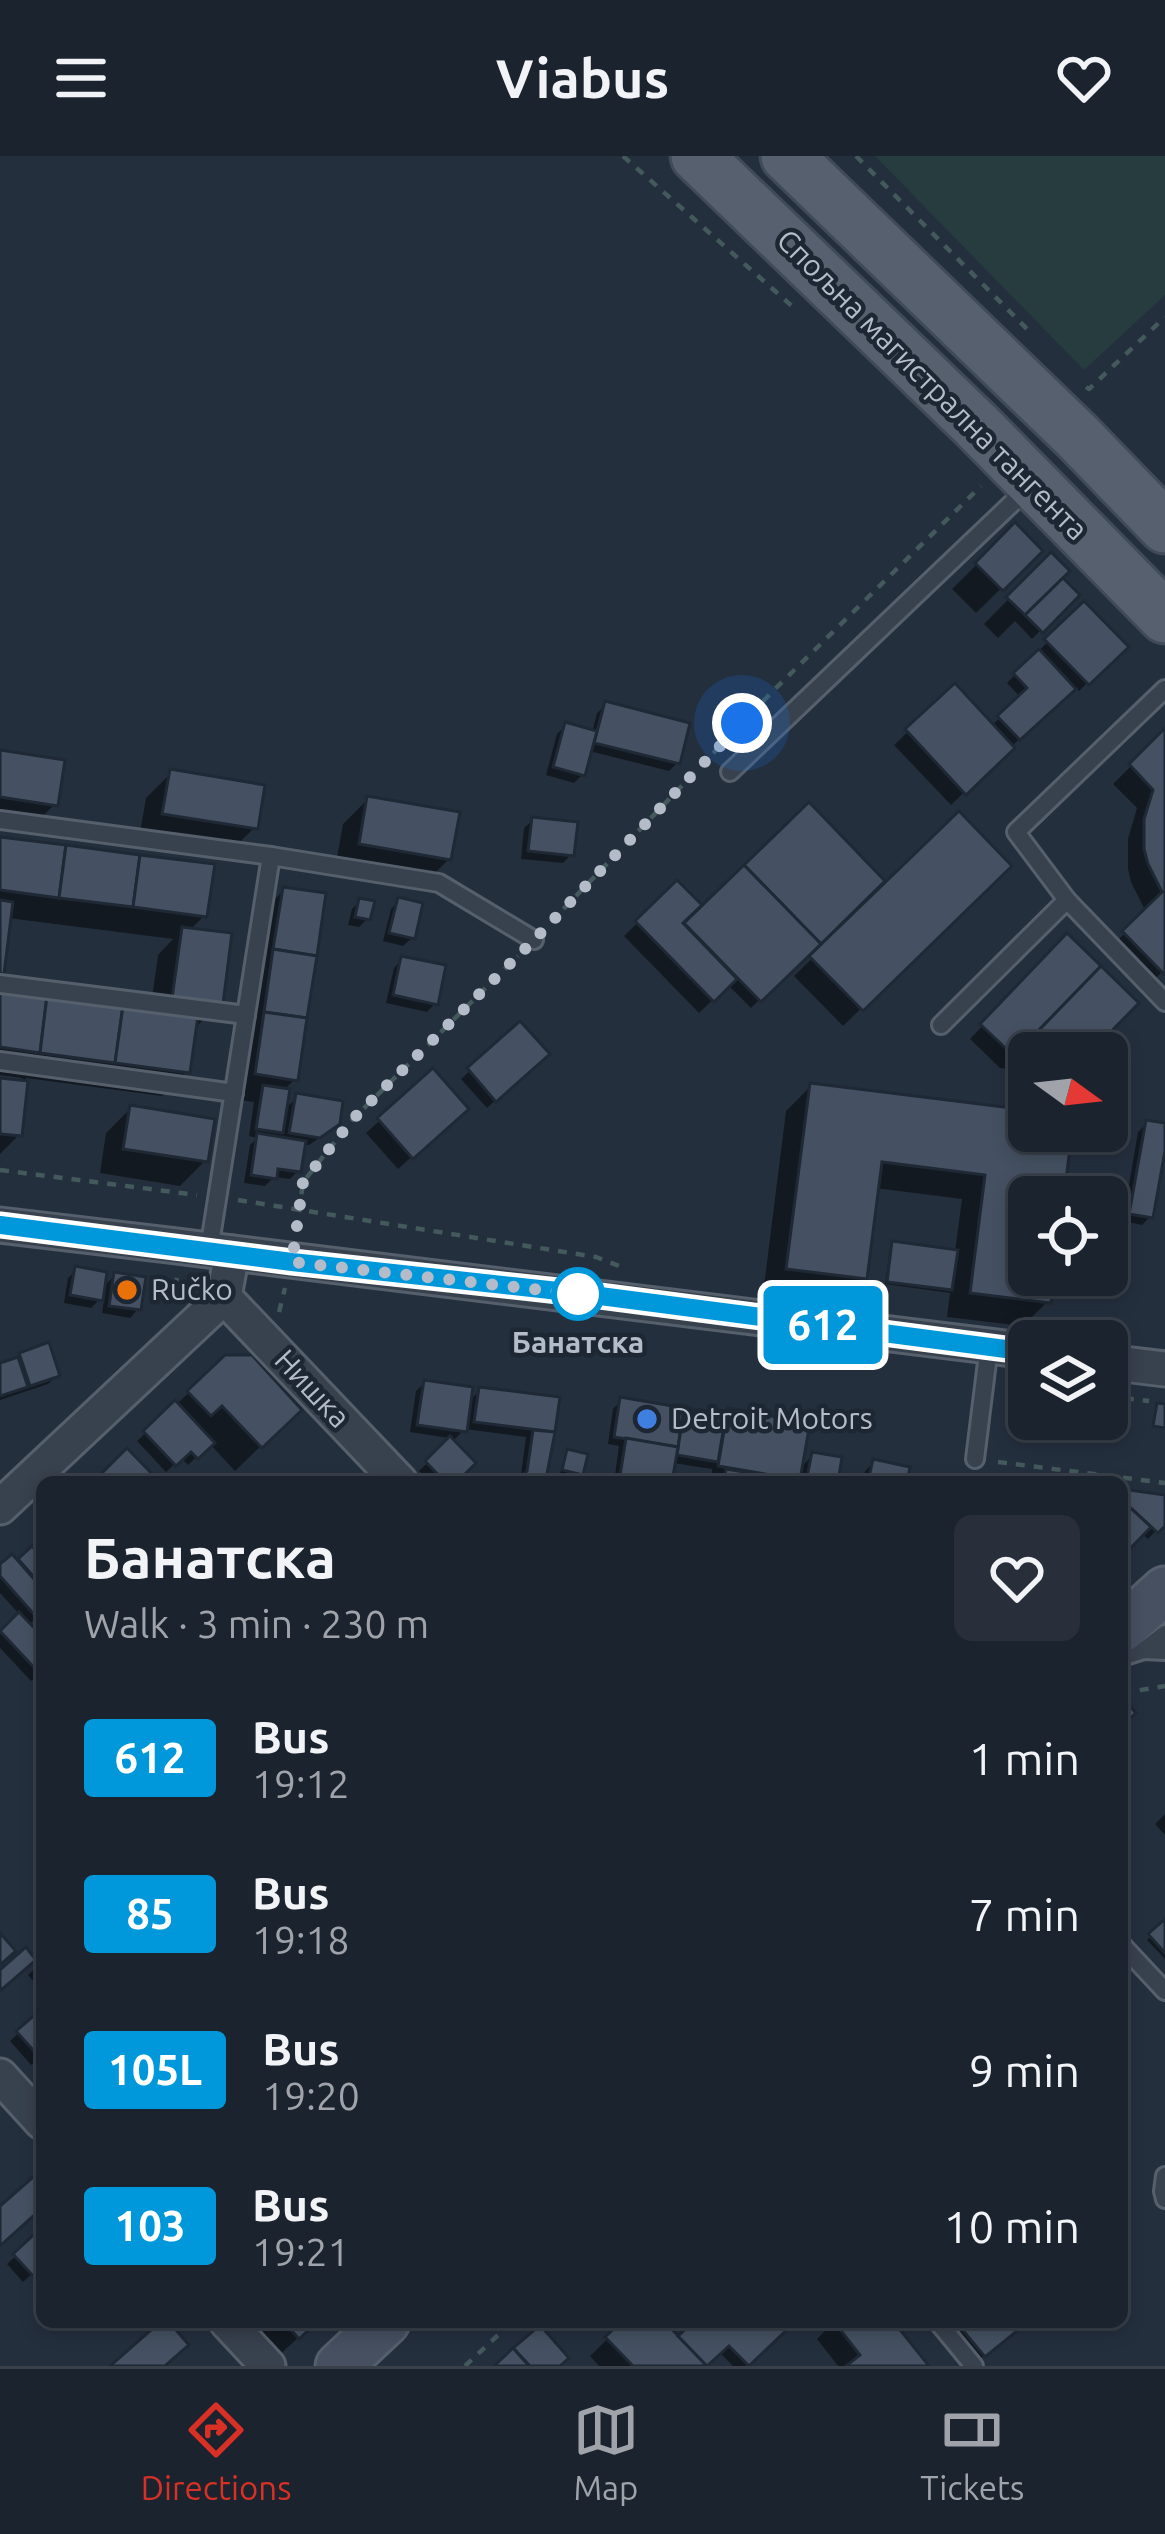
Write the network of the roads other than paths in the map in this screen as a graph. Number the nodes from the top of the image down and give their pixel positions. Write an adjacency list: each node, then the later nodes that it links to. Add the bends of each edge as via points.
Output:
1 (697, 156): 4 (main road, Спољна магистрална тангента, via 878,329)
2 (787, 156): 3 (main road, Спољна магистрална тангента)
3 (1078, 437): 4 (main road); 5 (main road, Спољна магистрална тангента)
4 (1010, 482): 6 (main road, Спољна магистрална тангента); 8 (lane)
5 (1165, 527)
6 (1165, 617)
7 (1165, 689): 11 (lane, via 1016,832)
8 (730, 772)
9 (0, 820): 10 (lane)
10 (271, 856): 12 (lane, via 439,883); 15 (lane)
11 (1067, 900): 14 (lane); 16 (lane)
12 (534, 940)
13 (0, 984): 15 (lane)
14 (1165, 1002)
15 (246, 1015): 18 (lane)
16 (941, 1025)
17 (0, 1060): 18 (lane)
18 (234, 1093): 20 (lane, via 218,1198)
19 (0, 1225): 20 (street)
20 (220, 1252): 21 (street); 23 (street)
21 (224, 1297): 27 (street, Нишка); 28 (street)
22 (1008, 1342): 23 (street)
23 (989, 1346): 26 (lane)
24 (1128, 1357): 25 (street)
25 (1165, 1369)
26 (975, 1459)
27 (394, 1476)
28 (0, 1507)
29 (1165, 1590): 31 (main road)
30 (1165, 1634): 31 (lane)
31 (1133, 1639): 32 (lane)
32 (1165, 1651)
33 (1128, 1951): 34 (lane)
34 (1165, 1991)
35 (0, 2076): 36 (street)
36 (36, 2115)
37 (1165, 2176): 38 (lane)
38 (1165, 2198)
39 (233, 2328): 42 (street)
40 (380, 2328): 43 (main road)
41 (943, 2328): 44 (lane)
42 (268, 2366)
43 (339, 2366)
44 (974, 2366)

